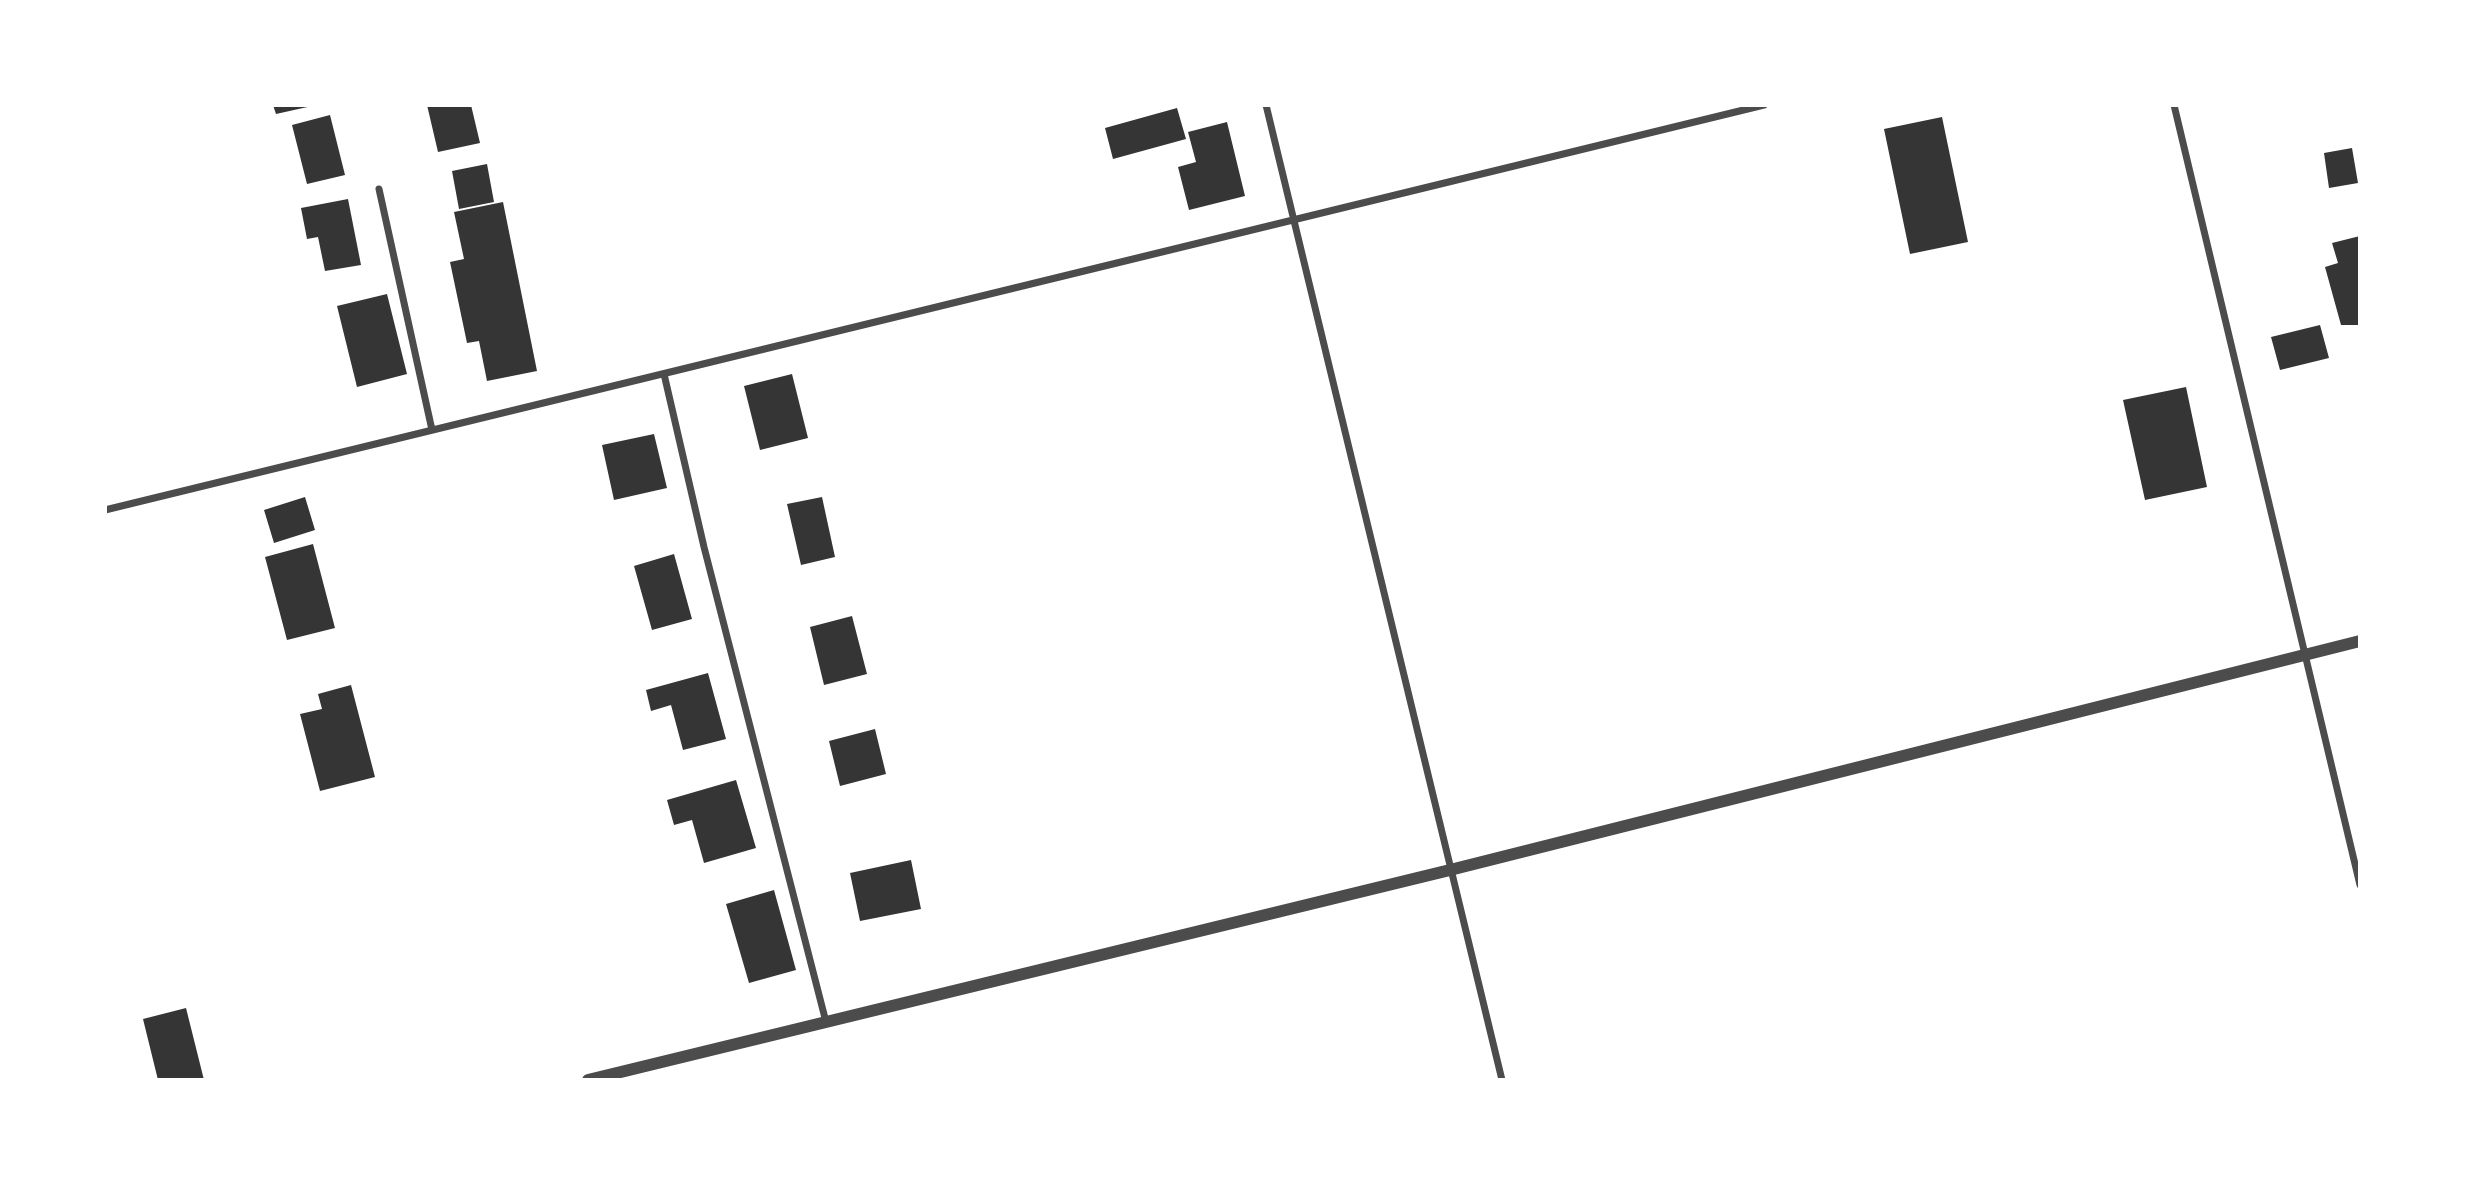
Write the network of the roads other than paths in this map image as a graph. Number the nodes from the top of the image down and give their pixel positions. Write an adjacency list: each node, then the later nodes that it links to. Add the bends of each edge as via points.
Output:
1 (1266, 105): 5 (street)
2 (1764, 105): 5 (street)
3 (2174, 105): 10 (street)
4 (379, 189): 7 (street)
5 (1294, 221): 6 (street); 11 (street)
6 (664, 374): 7 (street); 13 (street)
7 (432, 430): 8 (street)
8 (105, 510)
9 (2360, 641): 10 (street)
10 (2305, 654): 11 (street); 12 (street)
11 (1450, 870): 13 (street); 15 (street)
12 (2360, 885)
13 (826, 1022): 14 (street)
14 (588, 1080)
15 (1502, 1080)

